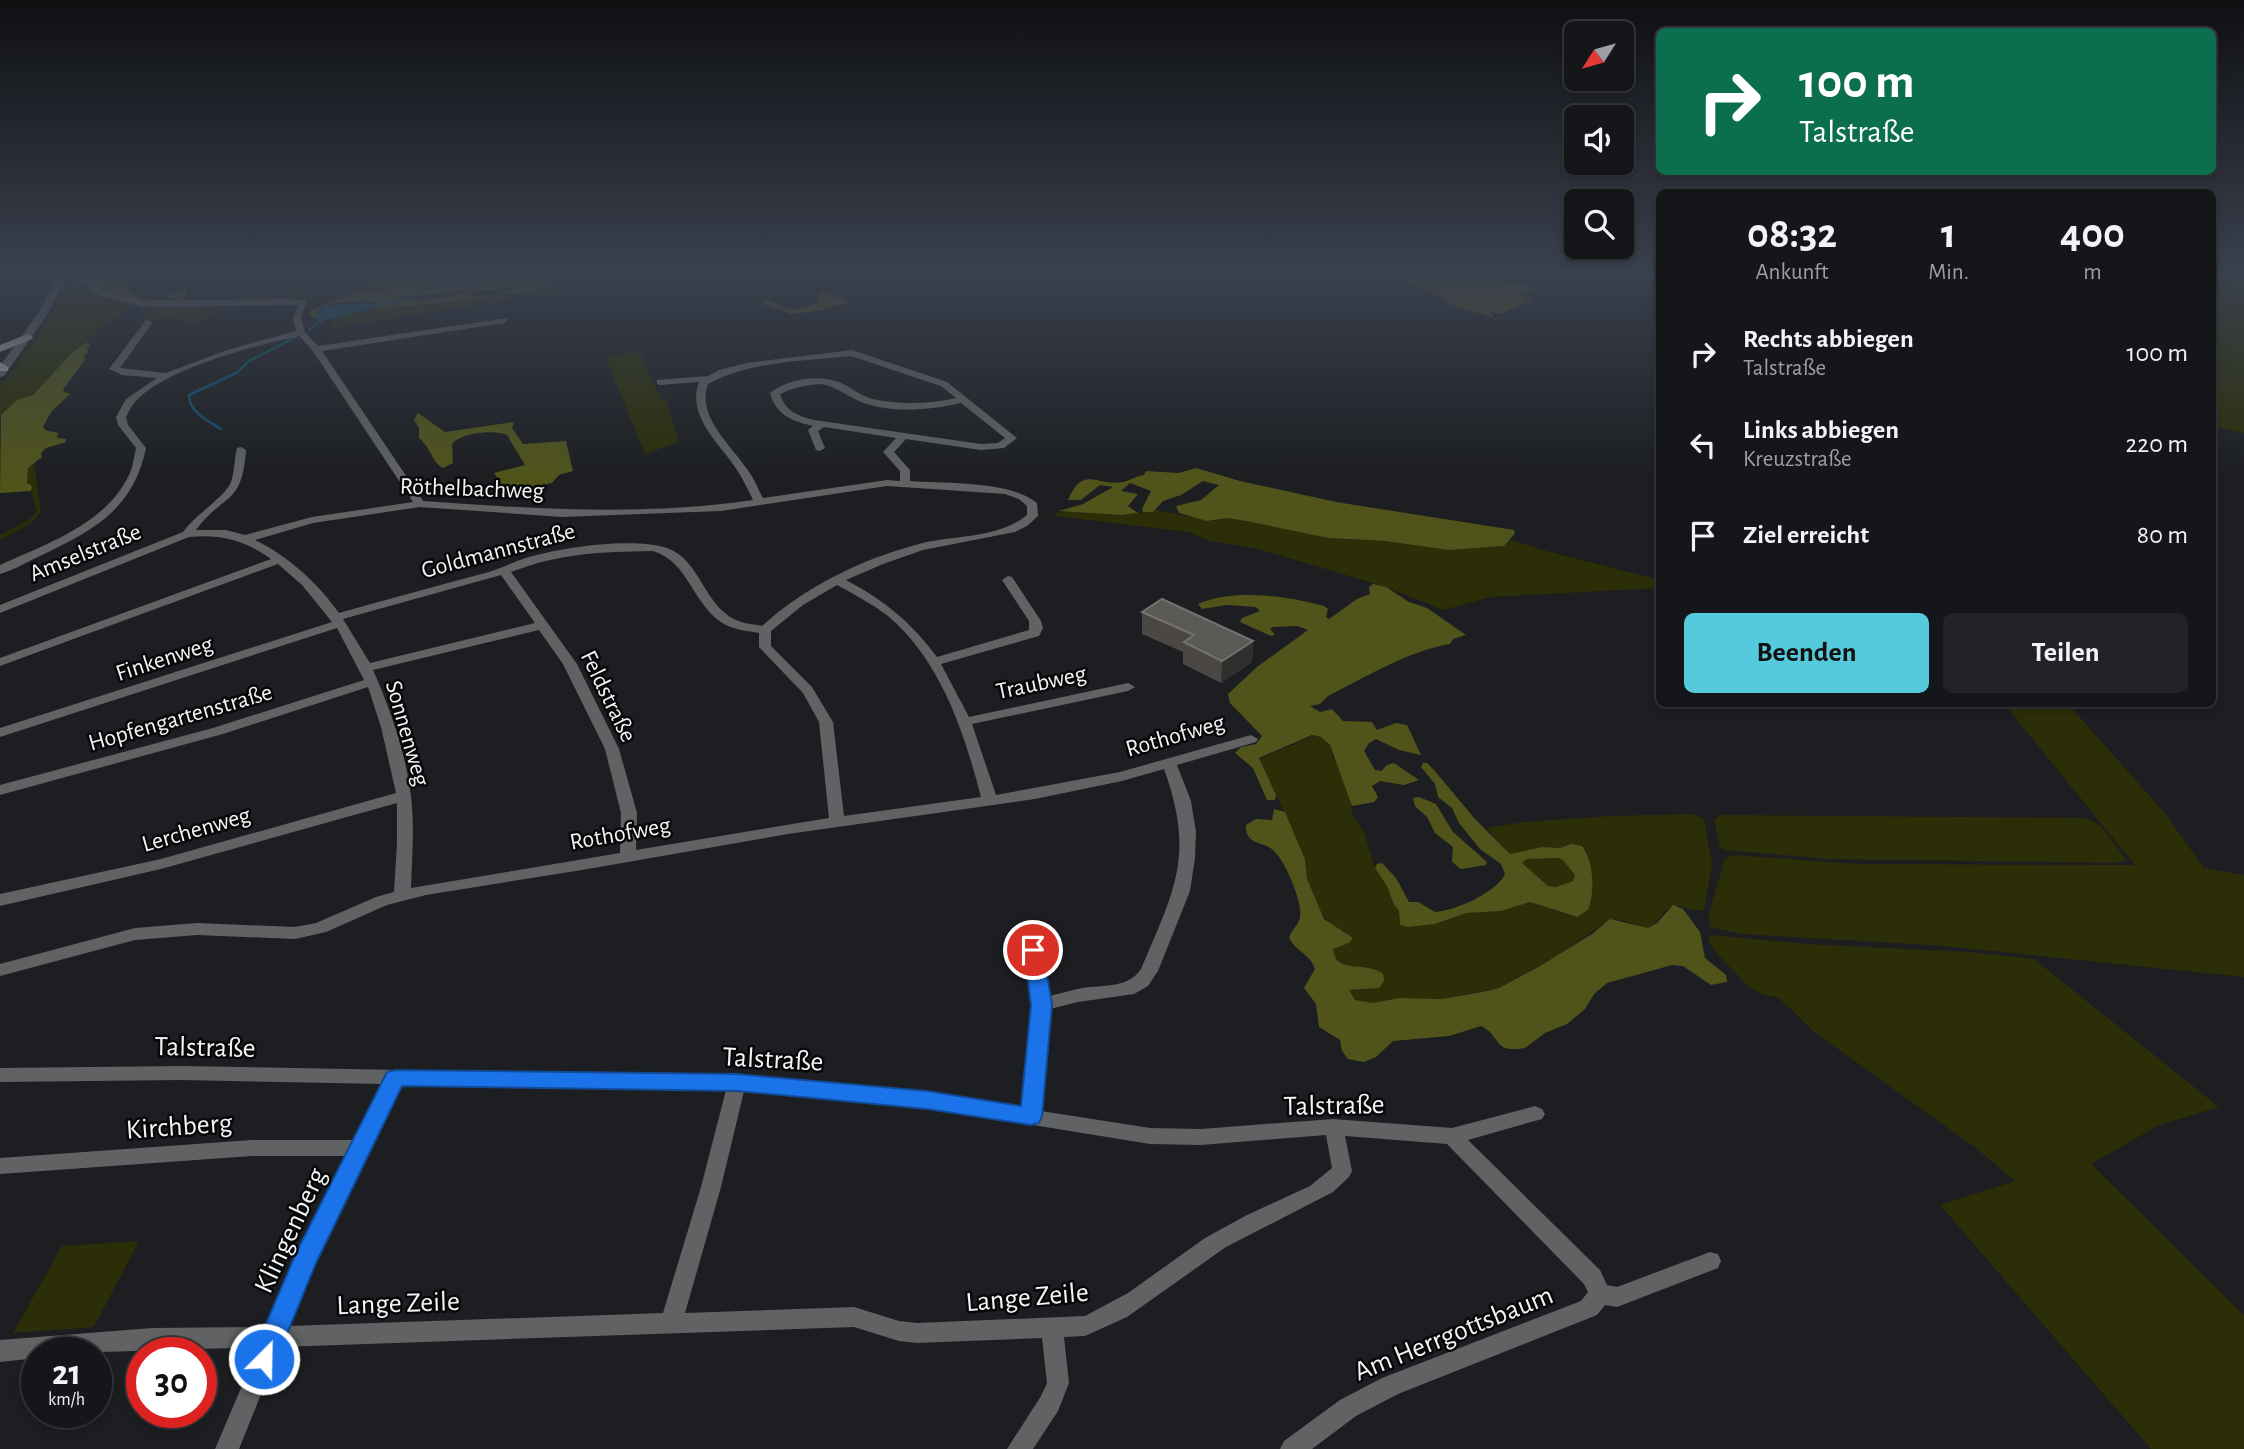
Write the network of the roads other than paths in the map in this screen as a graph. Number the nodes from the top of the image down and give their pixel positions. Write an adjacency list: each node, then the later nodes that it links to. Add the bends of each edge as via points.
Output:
1 (17, 342): 7 (main road)
2 (24, 342): 9 (street)
3 (134, 342): 10 (street, via 114,369)
4 (263, 342): 10 (street)
5 (309, 342): 8 (street)
6 (364, 342): 8 (street)
7 (0, 349)
8 (316, 349): 20 (street)
9 (5, 362)
10 (168, 376): 24 (street, via 133,398 121,416 141,447 128,492 91,524)
11 (708, 379): 12 (street); 13 (street, via 746,366 852,353 944,384); 19 (street, via 700,396 709,423 745,473)
12 (660, 382)
13 (964, 400): 14 (street, via 923,406 874,402 823,381 775,393 789,416); 15 (street, via 1010,435 1011,441 988,448)
14 (822, 424): 15 (street); 16 (street, via 813,430)
15 (904, 436): 18 (street, via 888,452 905,470)
16 (820, 448)
17 (241, 450): 21 (street, Amselstraße, via 239,480)
18 (905, 482): 19 (street, Röthelbachweg); 27 (street, Röthelbachweg, via 1007,491 1029,502 1032,516 1011,530 921,547)
19 (759, 502): 20 (street, Röthelbachweg, via 721,508 562,514)
20 (420, 504): 22 (street, Röthelbachweg, via 312,520)
21 (187, 534): 22 (street, Amselstraße); 28 (street, Amselstraße)
22 (248, 538): 23 (street)
23 (279, 560): 29 (street, Sonnenweg, via 317,591); 32 (street)
24 (0, 570)
25 (504, 570): 29 (street, Goldmannstraße); 30 (street, Feldstraße); 31 (street, Goldmannstraße, via 586,549 661,549 681,561 724,619)
26 (1008, 580): 33 (street, via 1035,621 1034,633)
27 (839, 581): 31 (street, via 793,605); 33 (street, via 897,619)
28 (0, 609)
29 (339, 620): 34 (street, Sonnenweg); 38 (street, Finkenweg)
30 (541, 625): 34 (street, Sonnenweg); 45 (street, Feldstraße, via 570,664 612,749 629,813)
31 (765, 630): 44 (street, via 765,647 822,710)
32 (0, 662)
33 (933, 662): 37 (street)
34 (365, 667): 35 (street, Sonnenweg)
35 (371, 682): 41 (street, Hopfengartenstraße, via 218,731); 42 (street, Sonnenweg, via 398,765)
36 (1128, 687): 37 (street, Traubweg)
37 (964, 722): 43 (street)
38 (0, 733)
39 (1251, 739): 40 (street, Rothofweg)
40 (1169, 763): 43 (street, Rothofweg, via 1083,785); 50 (street, via 1183,801 1187,858 1182,891 1149,971 1128,989)
41 (0, 790)
42 (403, 796): 46 (street, Sonnenweg); 47 (street, Lerchenweg, via 161,864)
43 (990, 801): 44 (street, Rothofweg)
44 (837, 821): 45 (street, Rothofweg)
45 (628, 857): 46 (street, Rothofweg)
46 (402, 894): 49 (street, Rothofweg, via 320,928 295,933 197,929 135,934)
47 (0, 900)
48 (1033, 950): 50 (street)
49 (0, 970)
50 (1042, 1005): 55 (street)
51 (0, 1074): 52 (street, Talstraße)
52 (395, 1078): 53 (street, Talstraße); 58 (street, Klingenberg)
53 (737, 1083): 55 (street, Talstraße, via 913,1098); 62 (street)
54 (1535, 1114): 57 (street, Talstraße)
55 (1031, 1116): 56 (street, Talstraße, via 1150,1136 1201,1138)
56 (1333, 1127): 57 (street, Talstraße); 63 (street, Lange Zeile, via 1342,1171 1332,1184 1213,1245 1112,1317 1085,1326)
57 (1452, 1136): 61 (street, Am Herrgottsbaum, via 1592,1277)
58 (362, 1148): 59 (street, Kirchberg, via 252,1148); 64 (street, Klingenberg)
59 (0, 1166)
60 (1710, 1261): 61 (street, via 1617,1297)
61 (1600, 1294): 68 (street, Am Herrgottsbaum, via 1589,1308 1348,1408)
62 (672, 1321): 63 (street, Lange Zeile, via 854,1317 917,1333); 64 (street, Lange Zeile)
63 (1052, 1328): 67 (street, via 1058,1383 1051,1403)
64 (273, 1337): 65 (street, Lange Zeile, via 152,1338); 66 (street, Klingenberg)
65 (0, 1351)
66 (227, 1449)
67 (1019, 1449)
68 (1292, 1449)

